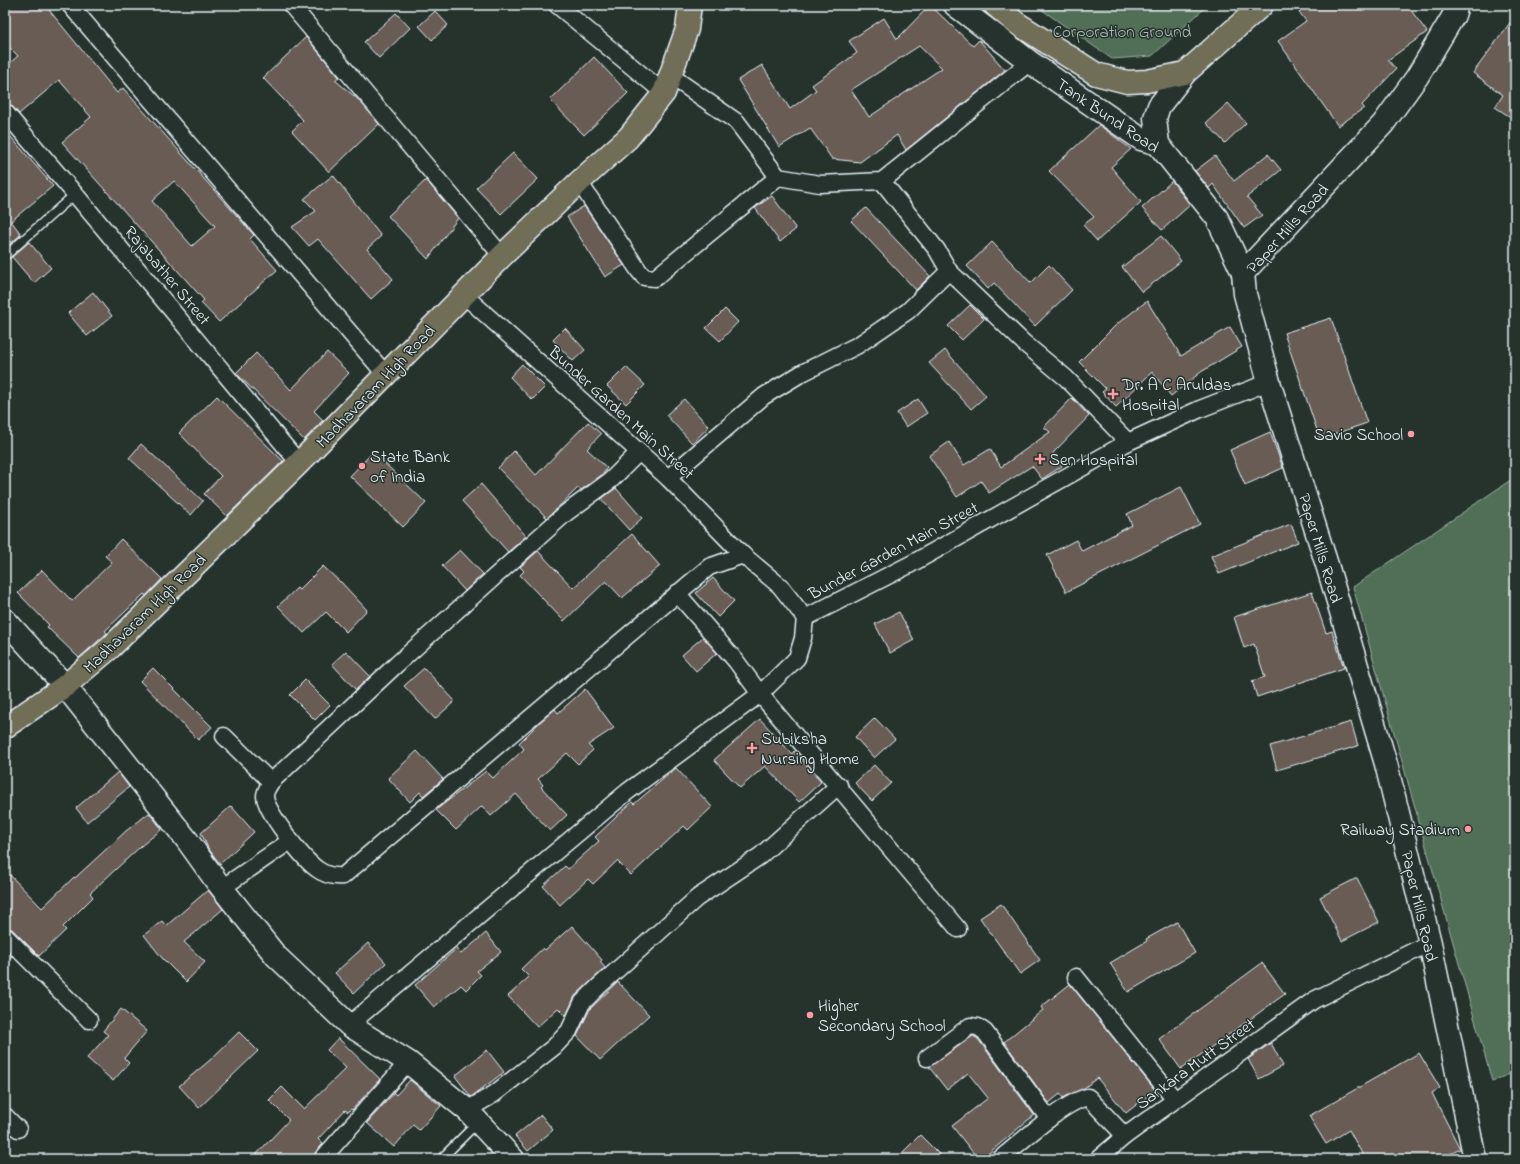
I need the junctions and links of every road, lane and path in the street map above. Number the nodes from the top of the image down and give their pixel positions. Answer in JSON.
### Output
{"nodes":[{"id":1,"x":70,"y":5,"type":"edge"},
{"id":2,"x":291,"y":5,"type":"edge"},
{"id":3,"x":557,"y":5,"type":"edge"},
{"id":4,"x":690,"y":5,"type":"edge"},
{"id":5,"x":955,"y":5,"type":"edge"},
{"id":6,"x":995,"y":5,"type":"edge"},
{"id":7,"x":1262,"y":5,"type":"edge"},
{"id":8,"x":1457,"y":5,"type":"edge"},
{"id":9,"x":1030,"y":62,"type":"junction"},
{"id":10,"x":1185,"y":73,"type":"junction"},
{"id":11,"x":668,"y":85,"type":"junction"},
{"id":12,"x":5,"y":112,"type":"edge"},
{"id":13,"x":1158,"y":144,"type":"junction"},
{"id":14,"x":778,"y":177,"type":"junction"},
{"id":15,"x":882,"y":181,"type":"junction"},
{"id":16,"x":579,"y":182,"type":"junction"},
{"id":17,"x":75,"y":194,"type":"junction"},
{"id":18,"x":5,"y":256,"type":"edge"},
{"id":19,"x":502,"y":256,"type":"junction"},
{"id":20,"x":949,"y":271,"type":"junction"},
{"id":21,"x":1243,"y":272,"type":"junction"},
{"id":22,"x":464,"y":295,"type":"junction"},
{"id":23,"x":386,"y":375,"type":"junction"},
{"id":24,"x":1269,"y":382,"type":"junction"},
{"id":25,"x":1128,"y":442,"type":"junction"},
{"id":26,"x":639,"y":452,"type":"junction"},
{"id":27,"x":299,"y":463,"type":"junction"},
{"id":28,"x":668,"y":478,"type":"junction"},
{"id":29,"x":743,"y":555,"type":"junction"},
{"id":30,"x":677,"y":593,"type":"junction"},
{"id":31,"x":805,"y":618,"type":"junction"},
{"id":32,"x":5,"y":620,"type":"edge"},
{"id":33,"x":65,"y":686,"type":"junction"},
{"id":34,"x":760,"y":694,"type":"junction"},
{"id":35,"x":5,"y":727,"type":"edge"},
{"id":36,"x":224,"y":736,"type":"dead end"},
{"id":37,"x":271,"y":782,"type":"junction"},
{"id":38,"x":839,"y":785,"type":"junction"},
{"id":39,"x":290,"y":841,"type":"junction"},
{"id":40,"x":222,"y":888,"type":"junction"},
{"id":41,"x":958,"y":929,"type":"dead end"},
{"id":42,"x":5,"y":936,"type":"edge"},
{"id":43,"x":1430,"y":943,"type":"junction"},
{"id":44,"x":1076,"y":976,"type":"dead end"},
{"id":45,"x":89,"y":1020,"type":"dead end"},
{"id":46,"x":349,"y":1025,"type":"junction"},
{"id":47,"x":927,"y":1058,"type":"dead end"},
{"id":48,"x":408,"y":1062,"type":"junction"},
{"id":49,"x":1175,"y":1100,"type":"junction"},
{"id":50,"x":5,"y":1116,"type":"edge"},
{"id":51,"x":473,"y":1116,"type":"junction"},
{"id":52,"x":1049,"y":1119,"type":"junction"},
{"id":53,"x":18,"y":1129,"type":"dead end"},
{"id":54,"x":1125,"y":1136,"type":"junction"},
{"id":55,"x":322,"y":1159,"type":"edge"},
{"id":56,"x":441,"y":1159,"type":"edge"},
{"id":57,"x":513,"y":1159,"type":"edge"},
{"id":58,"x":1000,"y":1159,"type":"edge"},
{"id":59,"x":1098,"y":1159,"type":"edge"},
{"id":60,"x":1475,"y":1159,"type":"edge"}],
"edges":[{"from":1,"to":23,"type":"street"},
{"from":2,"to":19,"type":"street"},
{"from":3,"to":11,"type":"street"},
{"from":4,"to":11,"type":"main road","name":"Madhavaram High Road"},
{"from":5,"to":9,"type":"main road","name":"Tank Bund Road"},
{"from":6,"to":10,"type":"main road"},
{"from":7,"to":10,"type":"main road"},
{"from":8,"to":21,"type":"main road","name":"Paper Mills Road"},
{"from":9,"to":13,"type":"main road","name":"Tank Bund Road"},
{"from":9,"to":15,"type":"street"},
{"from":10,"to":13,"type":"main road"},
{"from":11,"to":14,"type":"street"},
{"from":11,"to":16,"type":"main road","name":"Madhavaram High Road"},
{"from":12,"to":17,"type":"street","name":"Rajabather Street"},
{"from":13,"to":21,"type":"main road","name":"Tank Bund Road"},
{"from":14,"to":15,"type":"street"},
{"from":14,"to":16,"type":"street"},
{"from":15,"to":20,"type":"street"},
{"from":16,"to":19,"type":"main road","name":"Madhavaram High Road"},
{"from":17,"to":18,"type":"lane"},
{"from":17,"to":27,"type":"street","name":"Rajabather Street"},
{"from":19,"to":22,"type":"main road","name":"Madhavaram High Road"},
{"from":20,"to":25,"type":"street"},
{"from":20,"to":28,"type":"street"},
{"from":21,"to":24,"type":"main road","name":"Paper Mills Road"},
{"from":22,"to":23,"type":"main road","name":"Madhavaram High Road"},
{"from":22,"to":26,"type":"street","name":"Bunder Garden Main Street"},
{"from":23,"to":27,"type":"main road","name":"Madhavaram High Road"},
{"from":24,"to":25,"type":"street","name":"Bunder Garden Main Street"},
{"from":24,"to":43,"type":"main road","name":"Paper Mills Road"},
{"from":25,"to":31,"type":"street","name":"Bunder Garden Main Street"},
{"from":26,"to":28,"type":"street","name":"Bunder Garden Main Street"},
{"from":26,"to":37,"type":"street"},
{"from":27,"to":33,"type":"main road","name":"Madhavaram High Road"},
{"from":28,"to":29,"type":"street","name":"Bunder Garden Main Street"},
{"from":29,"to":30,"type":"street"},
{"from":29,"to":31,"type":"street","name":"Bunder Garden Main Street"},
{"from":30,"to":34,"type":"street"},
{"from":30,"to":39,"type":"street"},
{"from":31,"to":34,"type":"street"},
{"from":32,"to":33,"type":"main road"},
{"from":33,"to":35,"type":"main road","name":"Madhavaram High Road"},
{"from":33,"to":40,"type":"main road"},
{"from":34,"to":38,"type":"street"},
{"from":34,"to":46,"type":"street"},
{"from":36,"to":37,"type":"street"},
{"from":37,"to":39,"type":"street"},
{"from":38,"to":41,"type":"street"},
{"from":38,"to":51,"type":"street"},
{"from":39,"to":40,"type":"street"},
{"from":40,"to":46,"type":"main road"},
{"from":42,"to":45,"type":"street"},
{"from":43,"to":49,"type":"street","name":"Sankara Mutt Street"},
{"from":43,"to":60,"type":"main road","name":"Paper Mills Road"},
{"from":44,"to":49,"type":"street"},
{"from":46,"to":48,"type":"main road"},
{"from":47,"to":52,"type":"street"},
{"from":48,"to":51,"type":"main road"},
{"from":48,"to":55,"type":"street"},
{"from":49,"to":54,"type":"street","name":"Sankara Mutt Street"},
{"from":50,"to":53,"type":"street"},
{"from":51,"to":56,"type":"lane"},
{"from":51,"to":57,"type":"main road"},
{"from":52,"to":54,"type":"street"},
{"from":52,"to":58,"type":"street"},
{"from":54,"to":59,"type":"street","name":"Sankara Mutt Street"}]}
